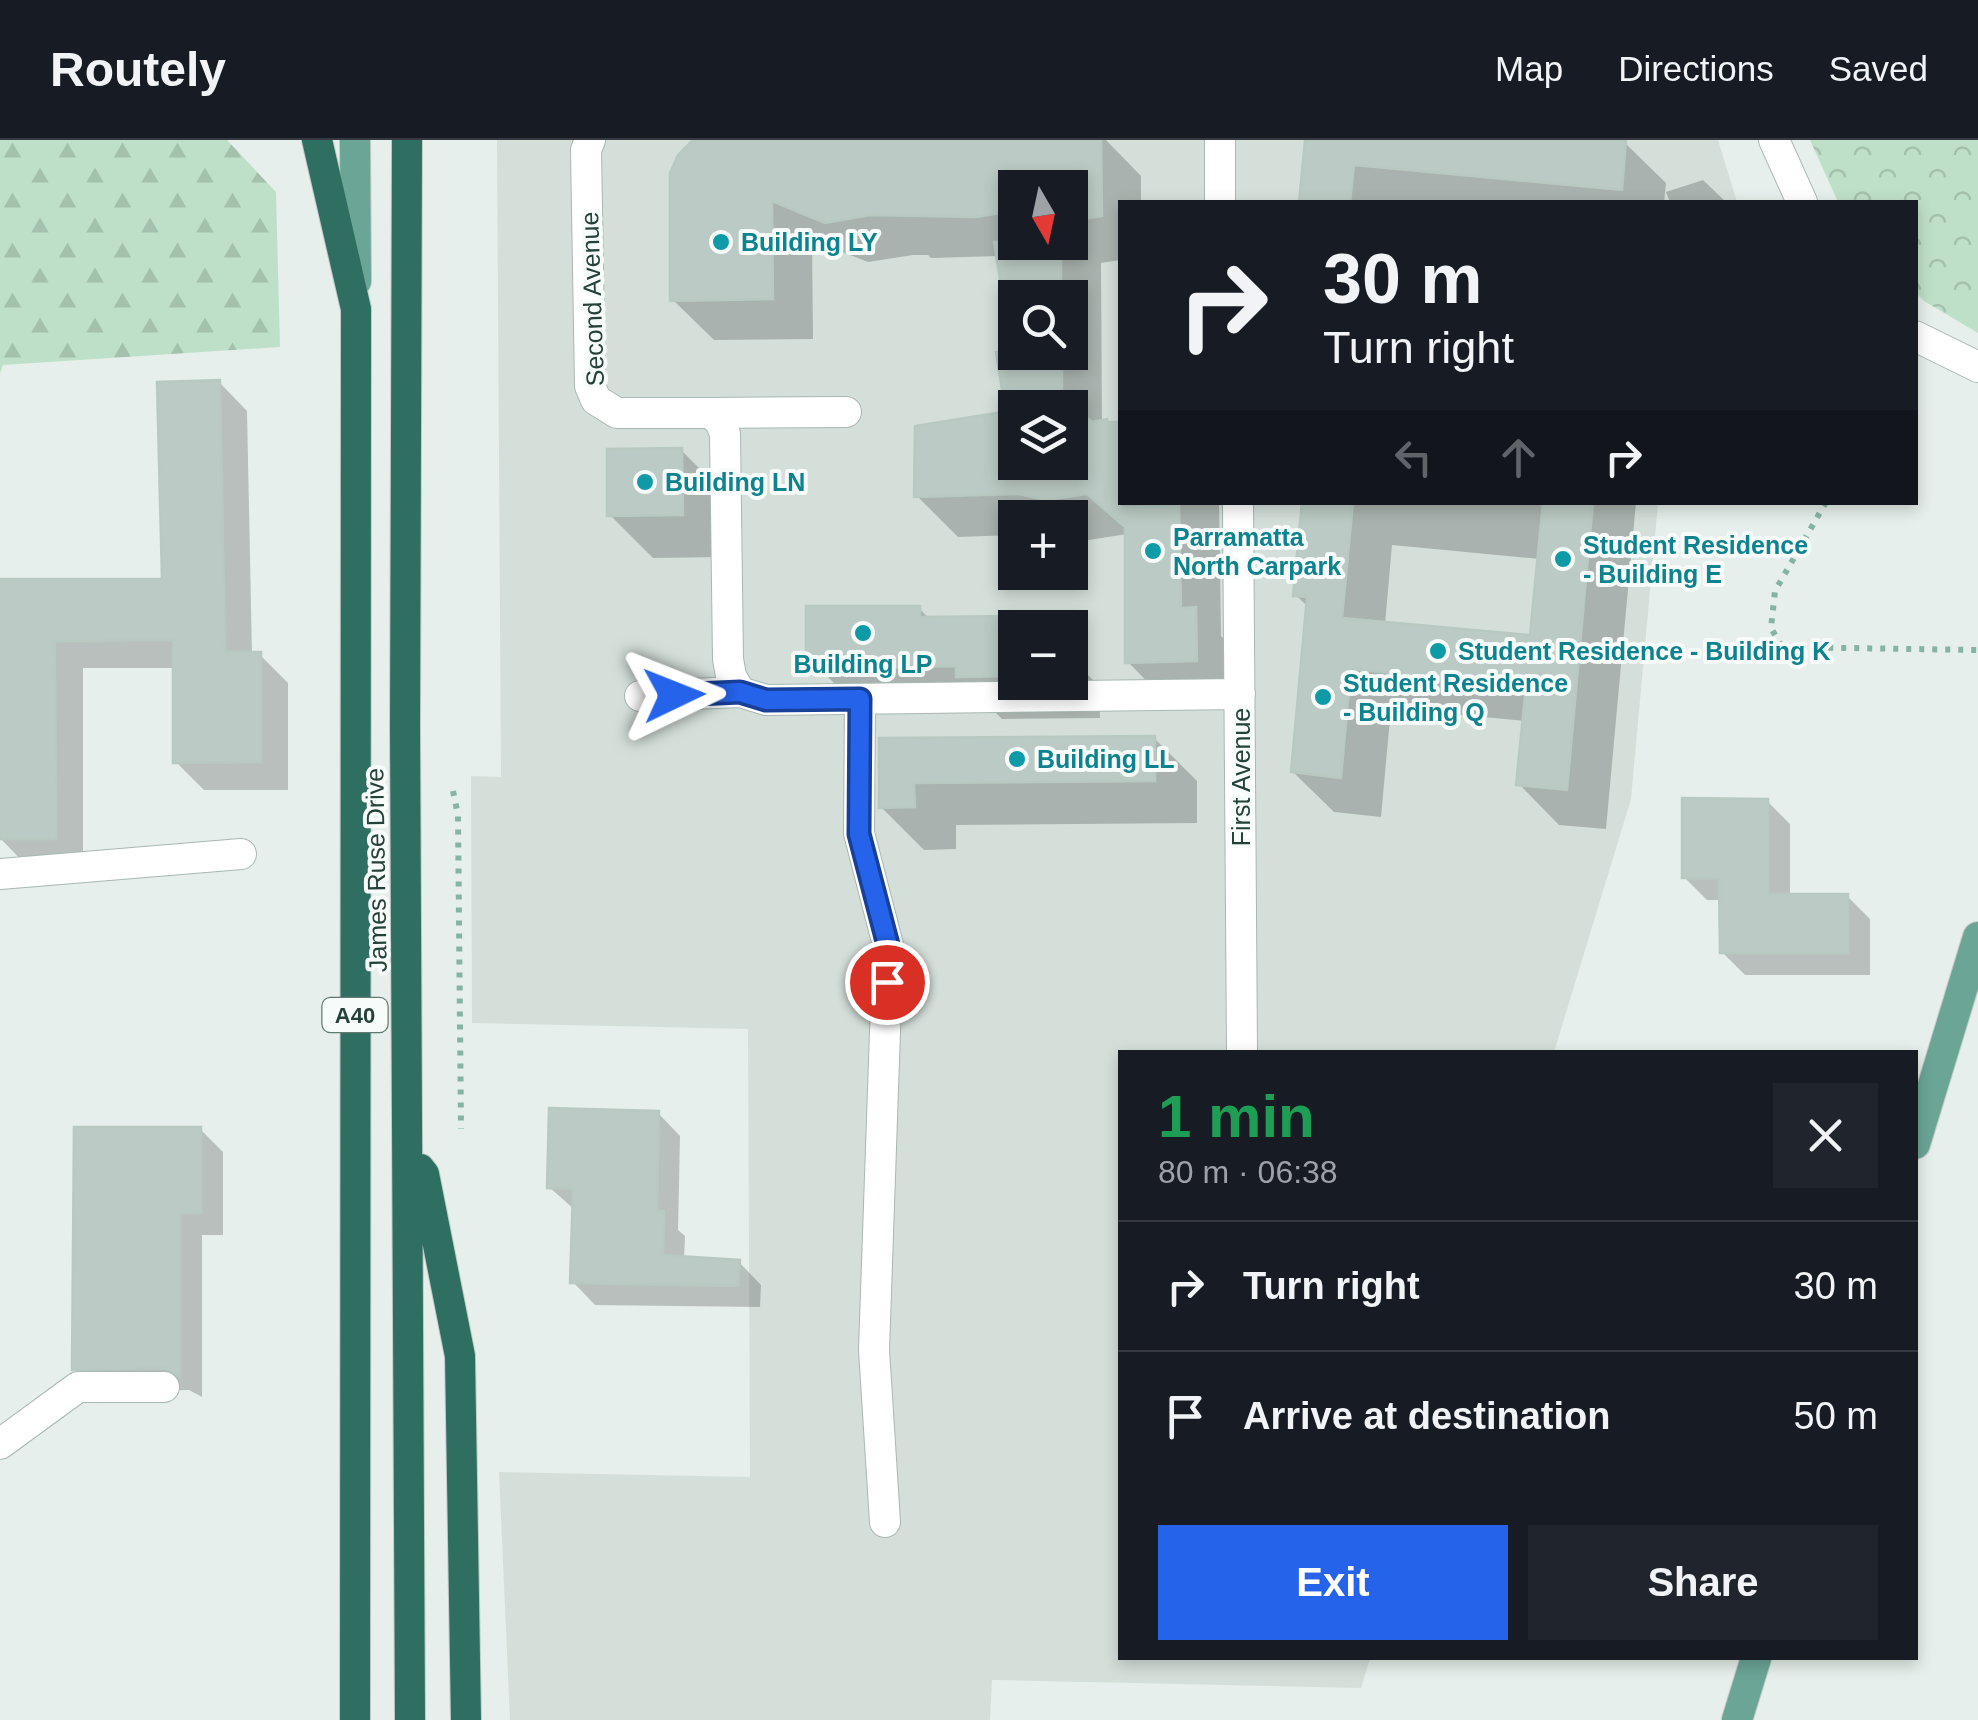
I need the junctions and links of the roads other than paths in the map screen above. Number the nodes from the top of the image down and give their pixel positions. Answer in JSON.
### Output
{"nodes":[{"id":1,"x":317,"y":140,"type":"edge"},
{"id":2,"x":355,"y":140,"type":"edge"},
{"id":3,"x":590,"y":140,"type":"edge"},
{"id":4,"x":1220,"y":140,"type":"edge"},
{"id":5,"x":1774,"y":140,"type":"edge"},
{"id":6,"x":410,"y":148,"type":"edge"},
{"id":7,"x":1220,"y":200,"type":"edge"},
{"id":8,"x":1801,"y":200,"type":"edge"},
{"id":9,"x":356,"y":309,"type":"junction"},
{"id":10,"x":1918,"y":337,"type":"edge"},
{"id":11,"x":1978,"y":367,"type":"edge"},
{"id":12,"x":846,"y":412,"type":"dead end"},
{"id":13,"x":711,"y":413,"type":"junction"},
{"id":14,"x":1238,"y":505,"type":"edge"},
{"id":15,"x":740,"y":692,"type":"junction"},
{"id":16,"x":1240,"y":694,"type":"junction"},
{"id":17,"x":640,"y":696,"type":"dead end"},
{"id":18,"x":860,"y":699,"type":"junction"},
{"id":19,"x":242,"y":854,"type":"dead end"},
{"id":20,"x":0,"y":874,"type":"edge"},
{"id":21,"x":1978,"y":938,"type":"edge"},
{"id":22,"x":1242,"y":1050,"type":"edge"},
{"id":23,"x":1918,"y":1134,"type":"edge"},
{"id":24,"x":409,"y":1155,"type":"junction"},
{"id":25,"x":164,"y":1387,"type":"dead end"},
{"id":26,"x":0,"y":1444,"type":"edge"},
{"id":27,"x":885,"y":1522,"type":"dead end"},
{"id":28,"x":1755,"y":1660,"type":"edge"},
{"id":29,"x":354,"y":1720,"type":"edge"},
{"id":30,"x":410,"y":1720,"type":"edge"},
{"id":31,"x":466,"y":1720,"type":"edge"},
{"id":32,"x":1737,"y":1720,"type":"edge"}],
"edges":[{"from":1,"to":9,"type":"highway","number":"A40"},
{"from":2,"to":9,"type":"main road","name":"James Ruse Drive"},
{"from":3,"to":13,"type":"street","name":"Second Avenue"},
{"from":4,"to":7,"type":"street"},
{"from":5,"to":8,"type":"street"},
{"from":6,"to":24,"type":"highway","name":"James Ruse Drive","number":"A40"},
{"from":9,"to":29,"type":"highway","name":"James Ruse Drive","number":"A40"},
{"from":10,"to":11,"type":"street"},
{"from":12,"to":13,"type":"street","name":"Second Avenue"},
{"from":13,"to":15,"type":"street"},
{"from":14,"to":16,"type":"street","name":"First Avenue"},
{"from":15,"to":17,"type":"street"},
{"from":15,"to":18,"type":"street"},
{"from":16,"to":18,"type":"street"},
{"from":16,"to":22,"type":"street","name":"First Avenue"},
{"from":18,"to":27,"type":"street"},
{"from":19,"to":20,"type":"street"},
{"from":21,"to":23,"type":"main road"},
{"from":24,"to":30,"type":"highway","name":"James Ruse Drive","number":"A40"},
{"from":24,"to":31,"type":"highway"},
{"from":25,"to":26,"type":"street"},
{"from":28,"to":32,"type":"main road"}]}
